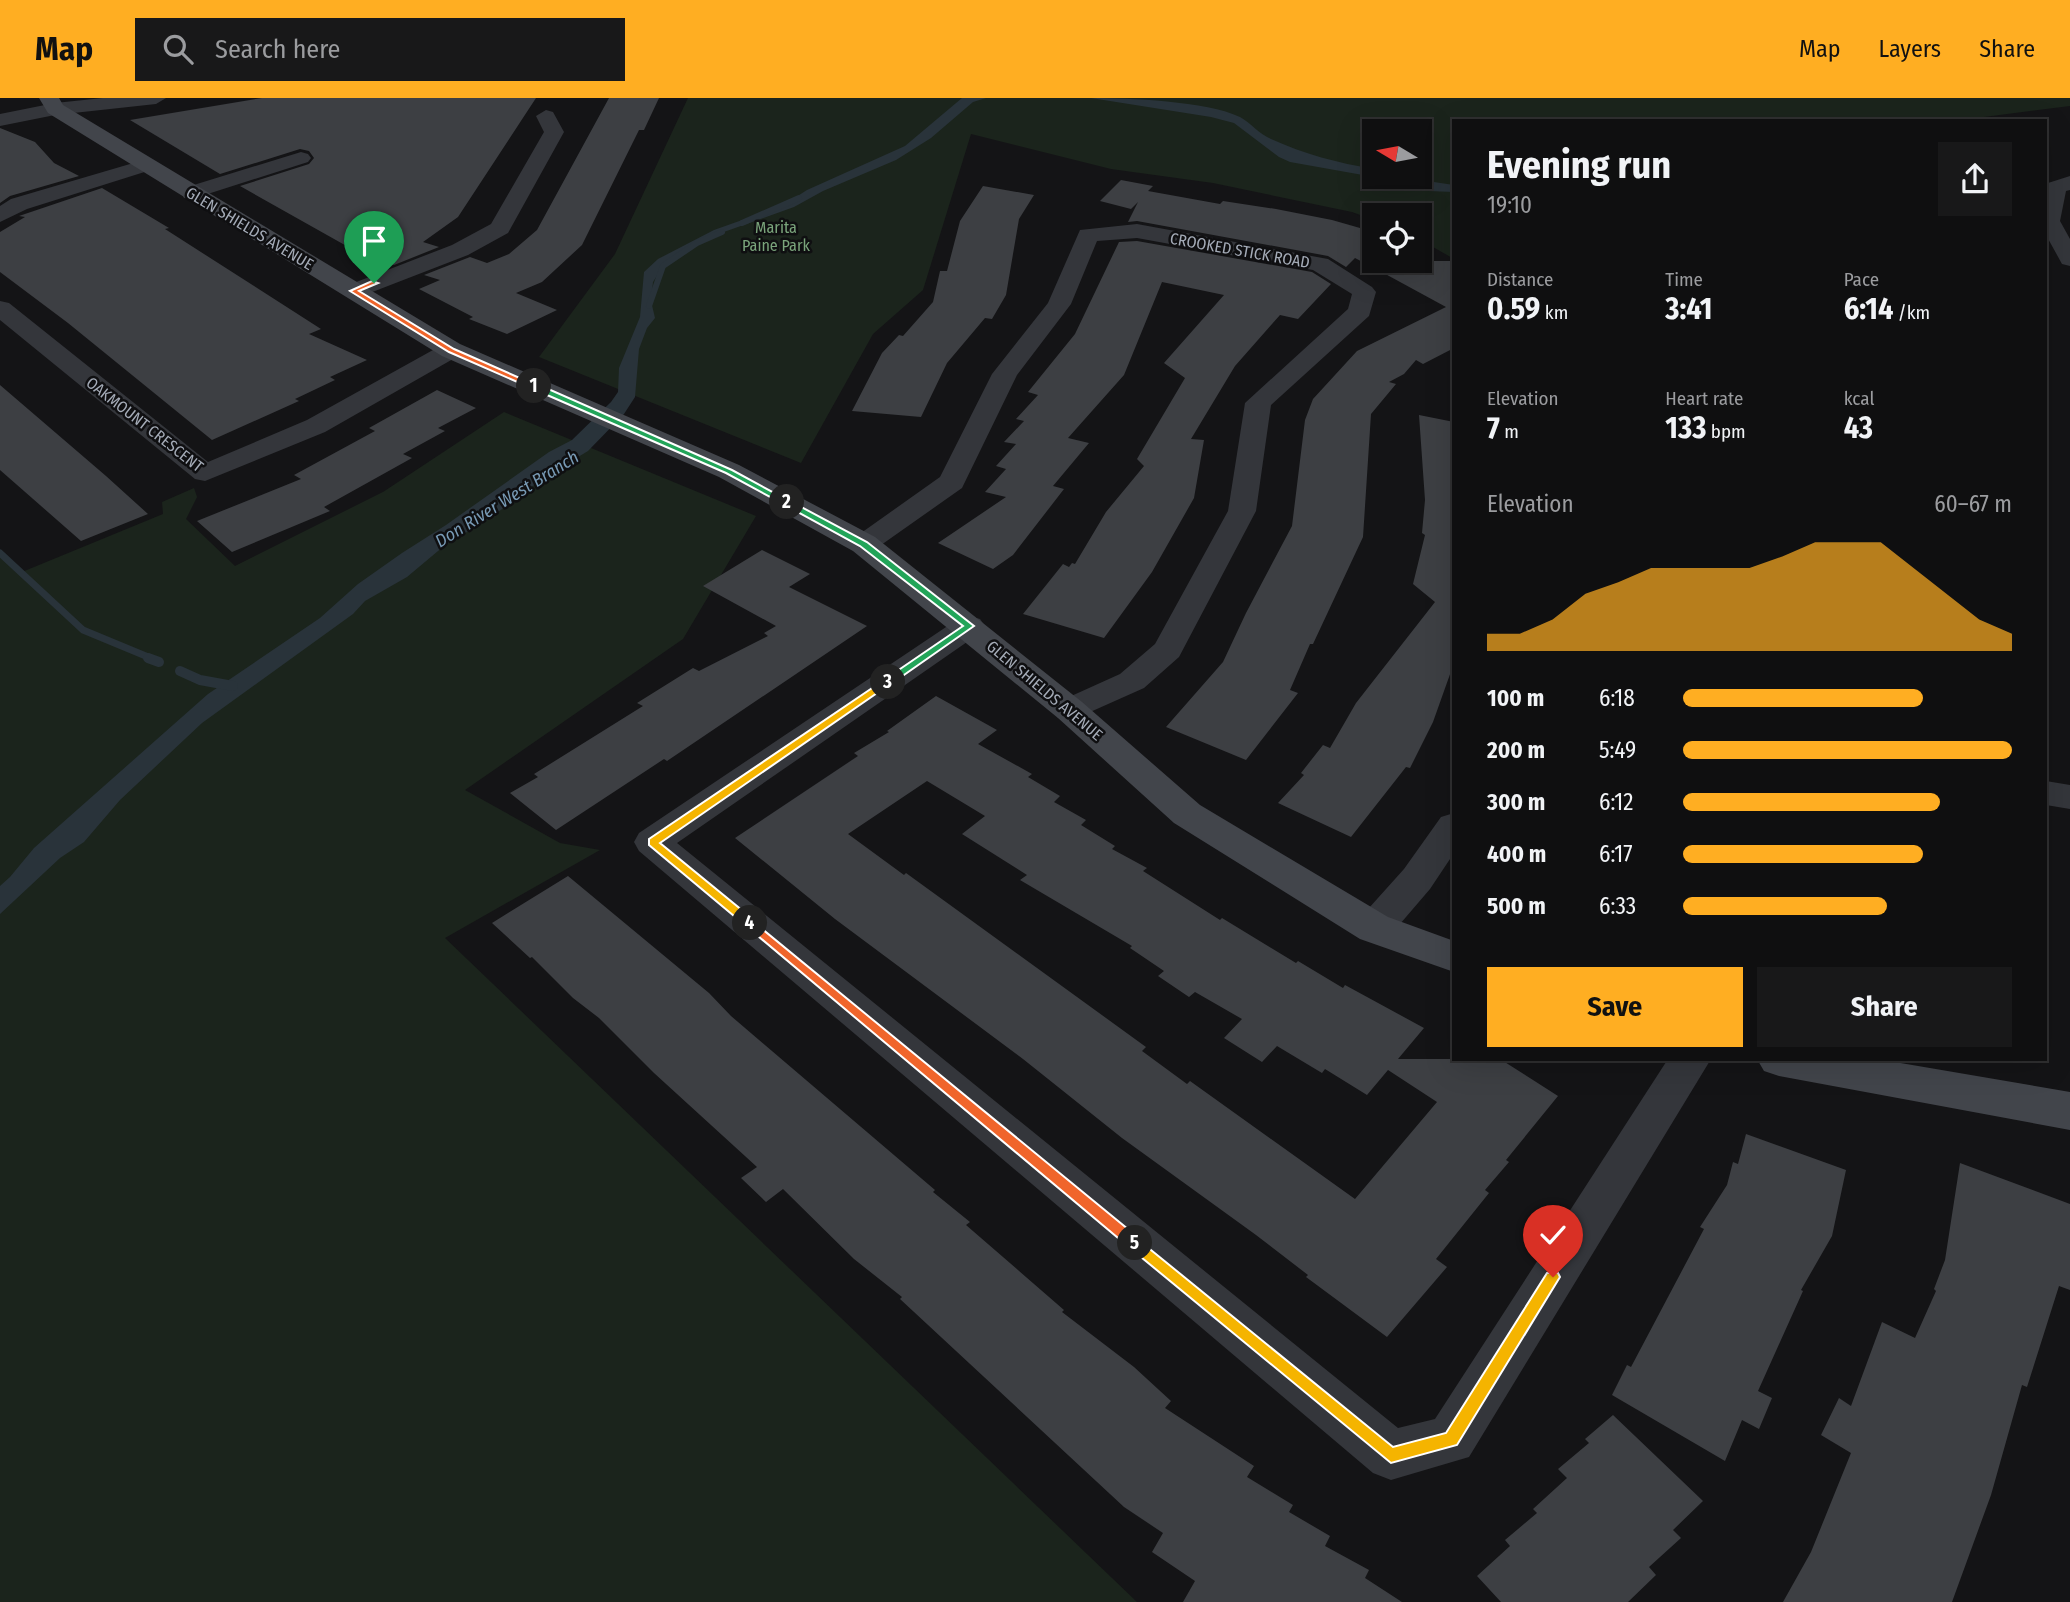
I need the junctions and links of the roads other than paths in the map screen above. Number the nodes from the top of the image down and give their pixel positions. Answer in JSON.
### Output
{"nodes":[{"id":1,"x":156,"y":98,"type":"edge"},
{"id":2,"x":52,"y":103,"type":"edge"},
{"id":3,"x":546,"y":116,"type":"dead end"},
{"id":4,"x":0,"y":120,"type":"edge"},
{"id":5,"x":302,"y":158,"type":"dead end"},
{"id":6,"x":147,"y":165,"type":"junction"},
{"id":7,"x":2070,"y":182,"type":"edge"},
{"id":8,"x":192,"y":192,"type":"junction"},
{"id":9,"x":0,"y":215,"type":"edge"},
{"id":10,"x":2070,"y":259,"type":"edge"},
{"id":11,"x":354,"y":291,"type":"junction"},
{"id":12,"x":0,"y":308,"type":"edge"},
{"id":13,"x":451,"y":350,"type":"junction"},
{"id":14,"x":864,"y":544,"type":"junction"},
{"id":15,"x":969,"y":626,"type":"junction"},
{"id":16,"x":1070,"y":710,"type":"junction"},
{"id":17,"x":2047,"y":793,"type":"edge"},
{"id":18,"x":2070,"y":797,"type":"edge"},
{"id":19,"x":1452,"y":829,"type":"edge"},
{"id":20,"x":1374,"y":928,"type":"junction"},
{"id":21,"x":1452,"y":956,"type":"edge"},
{"id":22,"x":1688,"y":1061,"type":"edge"},
{"id":23,"x":1790,"y":1061,"type":"edge"},
{"id":24,"x":2070,"y":1111,"type":"edge"}],
"edges":[{"from":1,"to":2,"type":"street"},
{"from":2,"to":4,"type":"street"},
{"from":2,"to":6,"type":"street","name":"GLEN SHIELDS AVENUE"},
{"from":3,"to":11,"type":"street"},
{"from":5,"to":8,"type":"street"},
{"from":6,"to":8,"type":"street","name":"GLEN SHIELDS AVENUE"},
{"from":6,"to":9,"type":"street"},
{"from":7,"to":10,"type":"street"},
{"from":8,"to":11,"type":"street","name":"GLEN SHIELDS AVENUE"},
{"from":11,"to":13,"type":"street","name":"GLEN SHIELDS AVENUE"},
{"from":12,"to":13,"type":"street","name":"OAKMOUNT CRESCENT"},
{"from":13,"to":14,"type":"street","name":"GLEN SHIELDS AVENUE"},
{"from":14,"to":15,"type":"street","name":"GLEN SHIELDS AVENUE"},
{"from":14,"to":16,"type":"street","name":"CROOKED STICK ROAD"},
{"from":15,"to":16,"type":"street","name":"GLEN SHIELDS AVENUE"},
{"from":15,"to":22,"type":"street"},
{"from":16,"to":20,"type":"street","name":"GLEN SHIELDS AVENUE"},
{"from":17,"to":18,"type":"street"},
{"from":19,"to":20,"type":"street"},
{"from":20,"to":21,"type":"street","name":"GLEN SHIELDS AVENUE"},
{"from":23,"to":24,"type":"street"}]}
